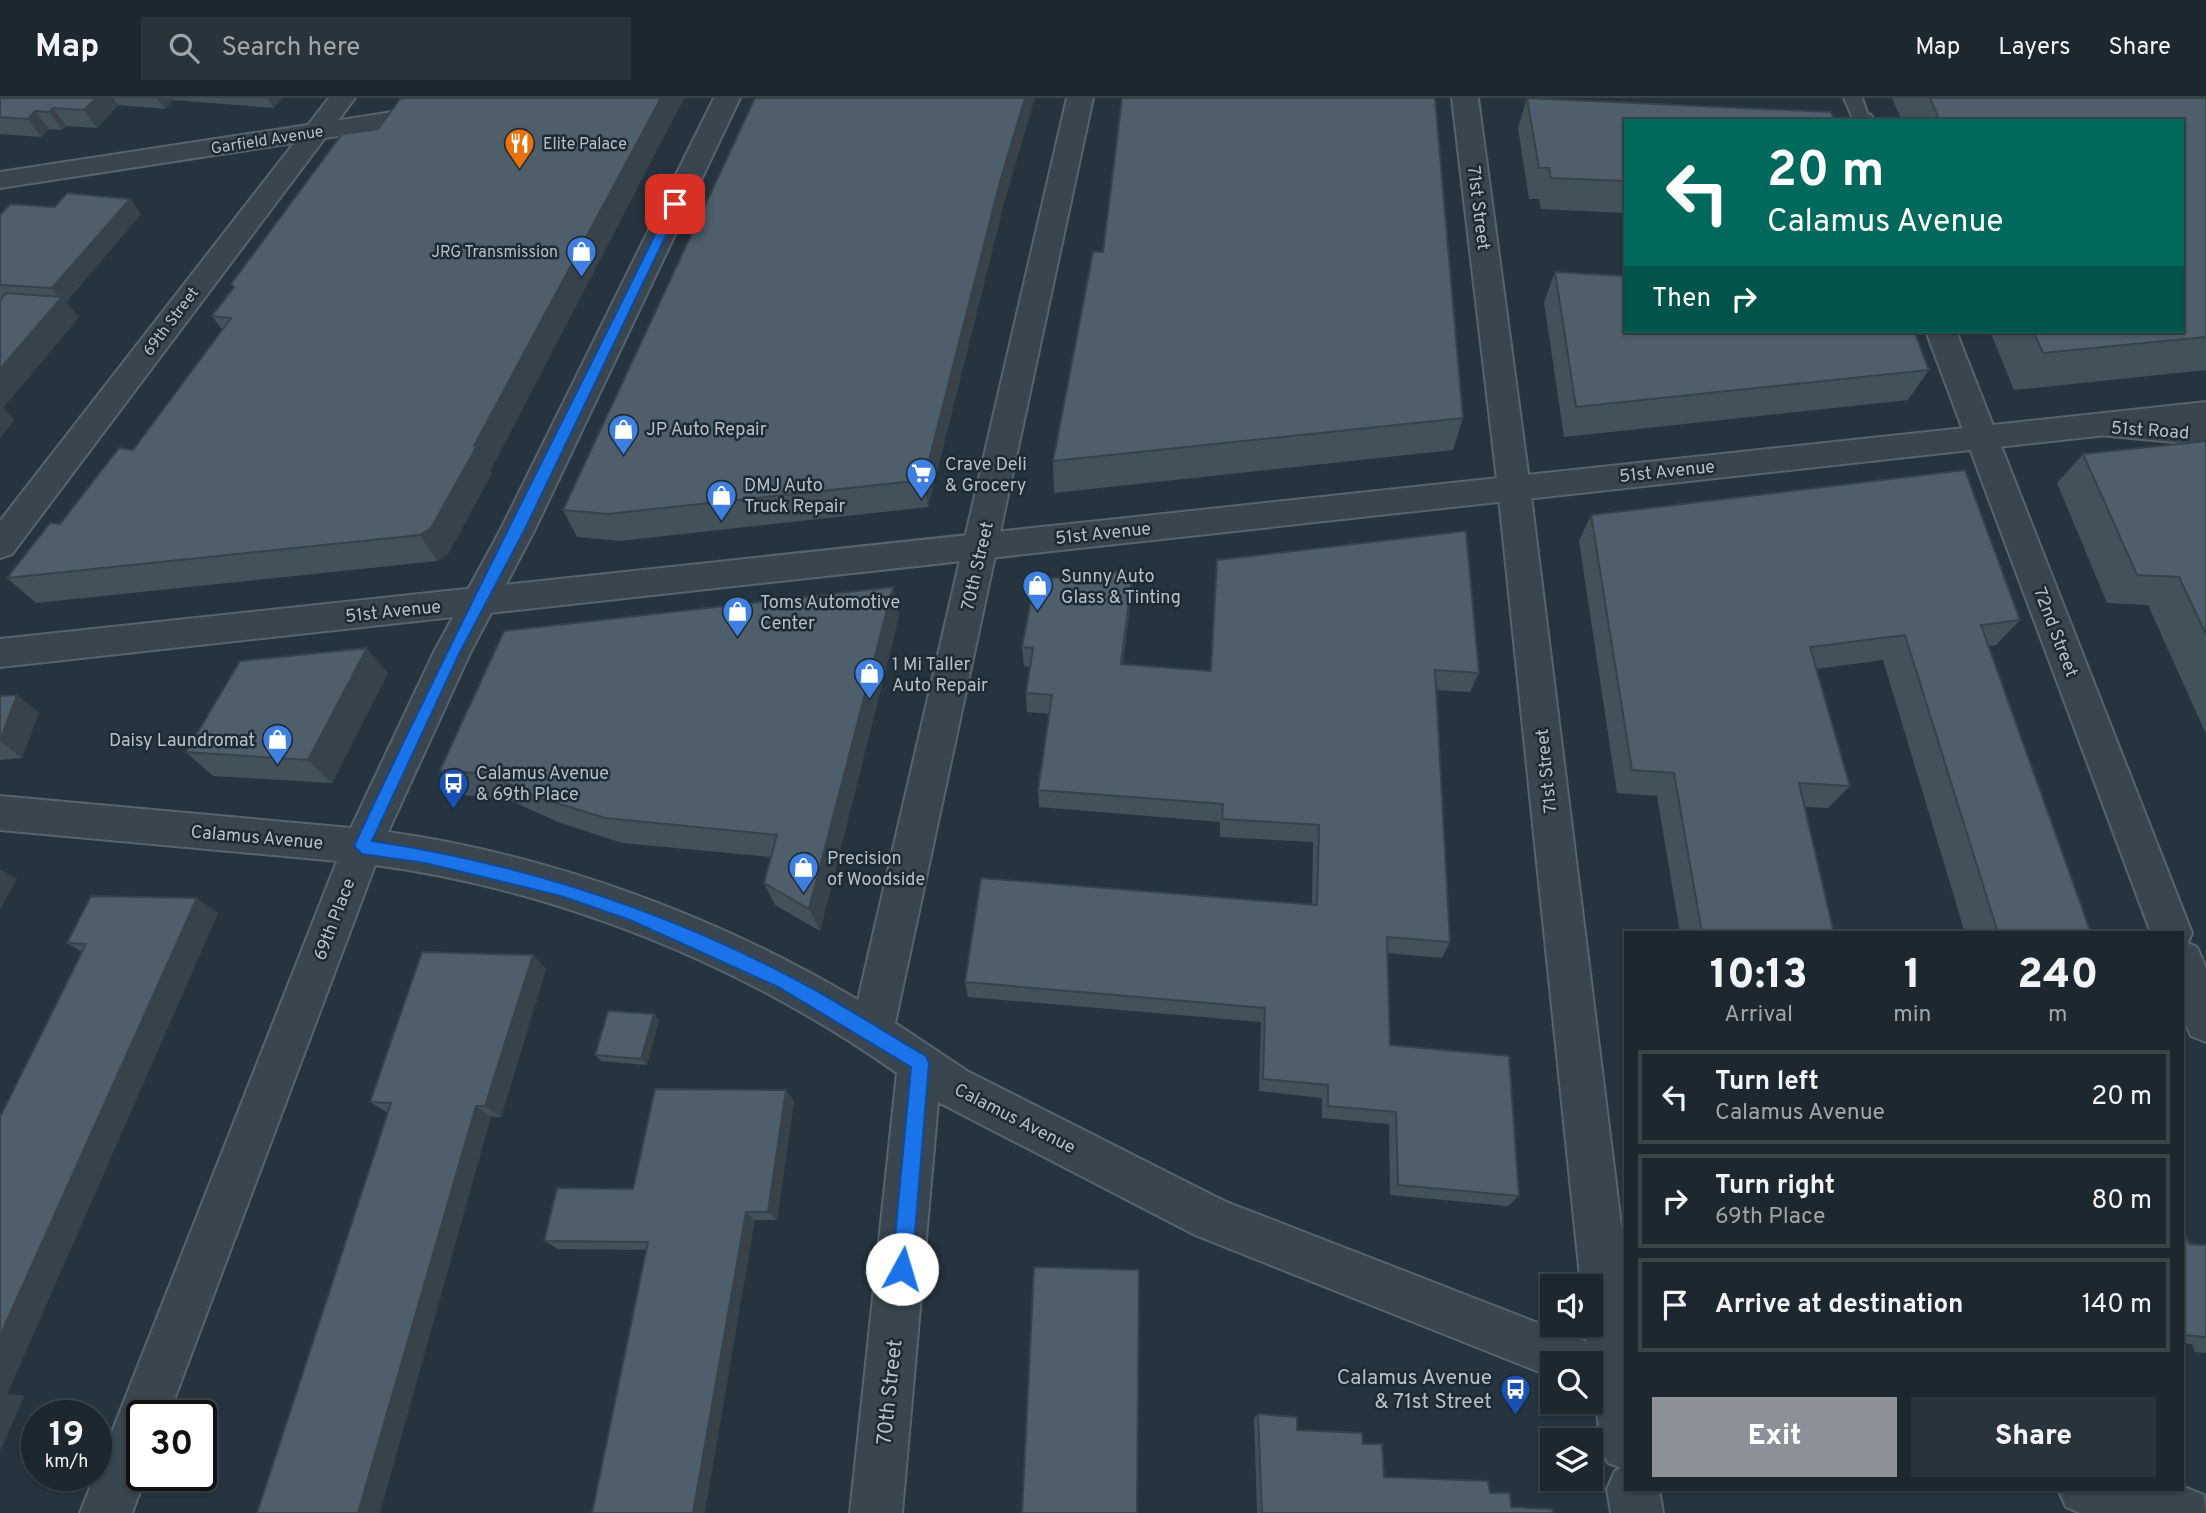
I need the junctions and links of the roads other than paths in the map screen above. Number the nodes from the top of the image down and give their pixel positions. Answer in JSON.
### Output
{"nodes":[{"id":1,"x":342,"y":98,"type":"edge"},
{"id":2,"x":533,"y":98,"type":"edge"},
{"id":3,"x":727,"y":98,"type":"edge"},
{"id":4,"x":1080,"y":98,"type":"edge"},
{"id":5,"x":1465,"y":98,"type":"edge"},
{"id":6,"x":316,"y":132,"type":"junction"},
{"id":7,"x":0,"y":180,"type":"edge"},
{"id":8,"x":1942,"y":333,"type":"edge"},
{"id":9,"x":2206,"y":413,"type":"edge"},
{"id":10,"x":2093,"y":426,"type":"junction"},
{"id":11,"x":2206,"y":434,"type":"edge"},
{"id":12,"x":1981,"y":437,"type":"junction"},
{"id":13,"x":1514,"y":488,"type":"junction"},
{"id":14,"x":0,"y":545,"type":"edge"},
{"id":15,"x":982,"y":546,"type":"junction"},
{"id":16,"x":478,"y":602,"type":"junction"},
{"id":17,"x":0,"y":653,"type":"edge"},
{"id":18,"x":0,"y":813,"type":"edge"},
{"id":19,"x":362,"y":846,"type":"junction"},
{"id":20,"x":2171,"y":931,"type":"edge"},
{"id":21,"x":2184,"y":965,"type":"edge"},
{"id":22,"x":2206,"y":1022,"type":"edge"},
{"id":23,"x":872,"y":1034,"type":"junction"},
{"id":24,"x":920,"y":1063,"type":"junction"},
{"id":25,"x":1546,"y":1351,"type":"edge"},
{"id":26,"x":1600,"y":1351,"type":"edge"},
{"id":27,"x":1603,"y":1376,"type":"edge"},
{"id":28,"x":149,"y":1400,"type":"edge"},
{"id":29,"x":1624,"y":1439,"type":"edge"},
{"id":30,"x":126,"y":1460,"type":"edge"},
{"id":31,"x":1633,"y":1491,"type":"edge"},
{"id":32,"x":2092,"y":1491,"type":"edge"},
{"id":33,"x":106,"y":1513,"type":"edge"},
{"id":34,"x":876,"y":1513,"type":"edge"},
{"id":35,"x":1637,"y":1513,"type":"edge"},
{"id":36,"x":2186,"y":1513,"type":"edge"}],
"edges":[{"from":1,"to":6,"type":"street","name":"69th Street"},
{"from":2,"to":6,"type":"street","name":"Garfield Avenue"},
{"from":3,"to":16,"type":"street","name":"69th Place"},
{"from":4,"to":15,"type":"street","name":"70th Street"},
{"from":5,"to":13,"type":"street","name":"71st Street"},
{"from":6,"to":7,"type":"street","name":"Garfield Avenue"},
{"from":6,"to":14,"type":"street","name":"69th Street"},
{"from":8,"to":12,"type":"street","name":"72nd Street"},
{"from":9,"to":10,"type":"street","name":"51st Avenue"},
{"from":10,"to":11,"type":"street","name":"51st Road"},
{"from":10,"to":12,"type":"street","name":"51st Avenue"},
{"from":12,"to":13,"type":"street","name":"51st Avenue"},
{"from":12,"to":20,"type":"street","name":"72nd Street"},
{"from":13,"to":15,"type":"street","name":"51st Avenue"},
{"from":13,"to":26,"type":"street","name":"71st Street"},
{"from":15,"to":16,"type":"street","name":"51st Avenue"},
{"from":15,"to":23,"type":"street","name":"70th Street"},
{"from":16,"to":17,"type":"street","name":"51st Avenue"},
{"from":16,"to":19,"type":"street","name":"69th Place"},
{"from":18,"to":19,"type":"street","name":"Calamus Avenue"},
{"from":19,"to":23,"type":"street","name":"Calamus Avenue"},
{"from":19,"to":28,"type":"street","name":"69th Place"},
{"from":21,"to":22,"type":"street"},
{"from":23,"to":24,"type":"street","name":"Calamus Avenue"},
{"from":24,"to":25,"type":"street","name":"Calamus Avenue"},
{"from":24,"to":34,"type":"street","name":"70th Street"},
{"from":27,"to":29,"type":"street","name":"71st Street"},
{"from":30,"to":33,"type":"street","name":"69th Place"},
{"from":31,"to":35,"type":"street"},
{"from":32,"to":36,"type":"street"}]}
